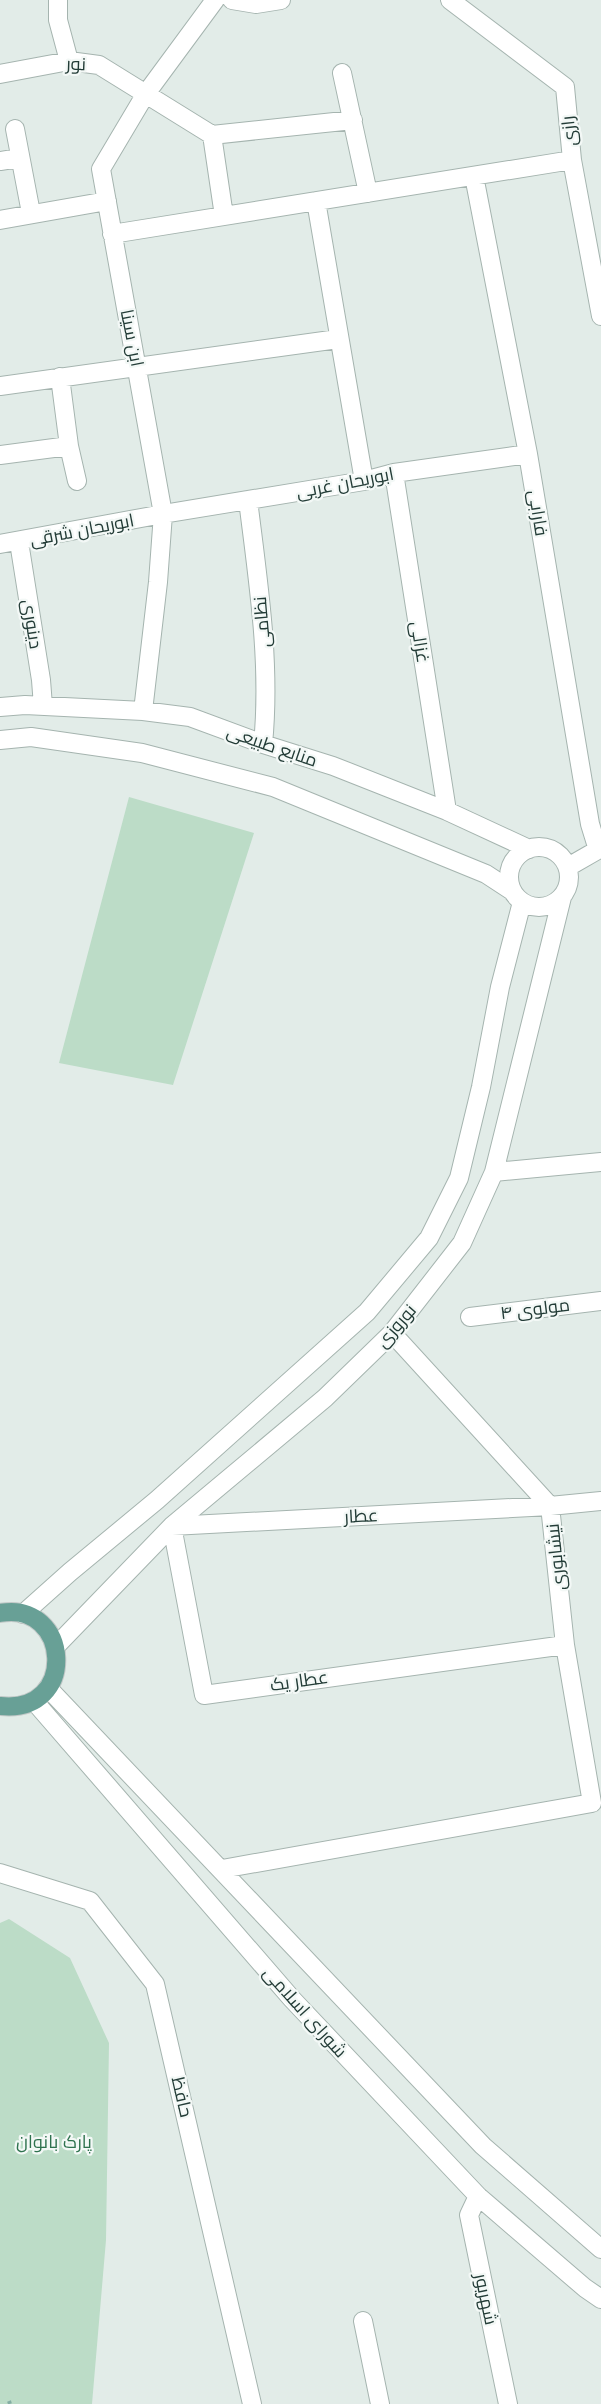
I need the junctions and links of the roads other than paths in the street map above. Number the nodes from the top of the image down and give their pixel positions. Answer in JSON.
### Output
{"nodes":[{"id":1,"x":58,"y":0,"type":"edge"},
{"id":2,"x":215,"y":0,"type":"edge"},
{"id":3,"x":232,"y":0,"type":"edge"},
{"id":4,"x":281,"y":0,"type":"edge"},
{"id":5,"x":450,"y":0,"type":"edge"},
{"id":6,"x":69,"y":62,"type":"junction"},
{"id":7,"x":342,"y":73,"type":"dead end"},
{"id":8,"x":0,"y":74,"type":"edge"},
{"id":9,"x":145,"y":95,"type":"junction"},
{"id":10,"x":353,"y":120,"type":"junction"},
{"id":11,"x":15,"y":129,"type":"dead end"},
{"id":12,"x":212,"y":135,"type":"junction"},
{"id":13,"x":19,"y":158,"type":"junction"},
{"id":14,"x":573,"y":160,"type":"junction"},
{"id":15,"x":0,"y":162,"type":"edge"},
{"id":16,"x":474,"y":176,"type":"junction"},
{"id":17,"x":368,"y":193,"type":"junction"},
{"id":18,"x":106,"y":201,"type":"junction"},
{"id":19,"x":316,"y":201,"type":"junction"},
{"id":20,"x":31,"y":213,"type":"junction"},
{"id":21,"x":224,"y":216,"type":"junction"},
{"id":22,"x":0,"y":220,"type":"edge"},
{"id":23,"x":112,"y":234,"type":"junction"},
{"id":24,"x":601,"y":316,"type":"edge"},
{"id":25,"x":339,"y":339,"type":"junction"},
{"id":26,"x":138,"y":366,"type":"junction"},
{"id":27,"x":60,"y":377,"type":"junction"},
{"id":28,"x":0,"y":386,"type":"edge"},
{"id":29,"x":69,"y":447,"type":"junction"},
{"id":30,"x":528,"y":454,"type":"junction"},
{"id":31,"x":0,"y":455,"type":"edge"},
{"id":32,"x":394,"y":473,"type":"junction"},
{"id":33,"x":77,"y":481,"type":"dead end"},
{"id":34,"x":364,"y":481,"type":"junction"},
{"id":35,"x":248,"y":500,"type":"junction"},
{"id":36,"x":164,"y":514,"type":"junction"},
{"id":37,"x":19,"y":542,"type":"junction"},
{"id":38,"x":0,"y":544,"type":"edge"},
{"id":39,"x":44,"y":706,"type":"junction"},
{"id":40,"x":0,"y":707,"type":"edge"},
{"id":41,"x":143,"y":711,"type":"junction"},
{"id":42,"x":0,"y":740,"type":"edge"},
{"id":43,"x":263,"y":744,"type":"junction"},
{"id":44,"x":447,"y":811,"type":"junction"},
{"id":45,"x":529,"y":849,"type":"junction"},
{"id":46,"x":599,"y":849,"type":"edge"},
{"id":47,"x":567,"y":867,"type":"junction"},
{"id":48,"x":517,"y":897,"type":"junction"},
{"id":49,"x":562,"y":897,"type":"junction"},
{"id":50,"x":601,"y":1162,"type":"edge"},
{"id":51,"x":494,"y":1172,"type":"junction"},
{"id":52,"x":601,"y":1300,"type":"edge"},
{"id":53,"x":470,"y":1317,"type":"dead end"},
{"id":54,"x":392,"y":1333,"type":"junction"},
{"id":55,"x":601,"y":1501,"type":"edge"},
{"id":56,"x":550,"y":1506,"type":"junction"},
{"id":57,"x":172,"y":1526,"type":"junction"},
{"id":58,"x":0,"y":1613,"type":"edge"},
{"id":59,"x":23,"y":1614,"type":"junction"},
{"id":60,"x":565,"y":1645,"type":"junction"},
{"id":61,"x":56,"y":1646,"type":"junction"},
{"id":62,"x":48,"y":1688,"type":"junction"},
{"id":63,"x":33,"y":1701,"type":"junction"},
{"id":64,"x":4,"y":1710,"type":"edge"},
{"id":65,"x":222,"y":1869,"type":"junction"},
{"id":66,"x":0,"y":1874,"type":"edge"},
{"id":67,"x":478,"y":2196,"type":"junction"},
{"id":68,"x":601,"y":2249,"type":"edge"},
{"id":69,"x":601,"y":2299,"type":"edge"},
{"id":70,"x":363,"y":2321,"type":"dead end"},
{"id":71,"x":252,"y":2404,"type":"edge"},
{"id":72,"x":380,"y":2404,"type":"edge"},
{"id":73,"x":507,"y":2404,"type":"edge"}],
"edges":[{"from":1,"to":6,"type":"street"},
{"from":2,"to":9,"type":"street","name":"ابن سینا"},
{"from":3,"to":4,"type":"street"},
{"from":5,"to":14,"type":"street","name":"رازی"},
{"from":6,"to":8,"type":"street","name":"نور"},
{"from":6,"to":9,"type":"street","name":"نور"},
{"from":7,"to":10,"type":"street"},
{"from":9,"to":12,"type":"street","name":"نور"},
{"from":9,"to":18,"type":"street","name":"ابن سینا"},
{"from":10,"to":12,"type":"street"},
{"from":10,"to":17,"type":"street"},
{"from":11,"to":13,"type":"street"},
{"from":12,"to":21,"type":"street"},
{"from":13,"to":15,"type":"street"},
{"from":13,"to":20,"type":"street"},
{"from":14,"to":16,"type":"street"},
{"from":14,"to":24,"type":"street","name":"رازی"},
{"from":16,"to":17,"type":"street"},
{"from":16,"to":30,"type":"street","name":"فارابی"},
{"from":17,"to":19,"type":"street"},
{"from":18,"to":20,"type":"street"},
{"from":18,"to":23,"type":"street","name":"ابن سینا"},
{"from":19,"to":21,"type":"street"},
{"from":19,"to":25,"type":"street"},
{"from":20,"to":22,"type":"street"},
{"from":21,"to":23,"type":"street"},
{"from":23,"to":26,"type":"street","name":"ابن سینا"},
{"from":25,"to":26,"type":"street"},
{"from":25,"to":34,"type":"street"},
{"from":26,"to":27,"type":"street"},
{"from":26,"to":36,"type":"street","name":"ابن سینا"},
{"from":27,"to":28,"type":"street"},
{"from":27,"to":29,"type":"street"},
{"from":29,"to":31,"type":"street"},
{"from":29,"to":33,"type":"street"},
{"from":30,"to":32,"type":"street","name":"ابوریحان غربی"},
{"from":30,"to":46,"type":"street","name":"فارابی"},
{"from":32,"to":34,"type":"street","name":"ابوریحان غربی"},
{"from":32,"to":44,"type":"street","name":"غزالی"},
{"from":34,"to":35,"type":"street","name":"ابوریحان غربی"},
{"from":35,"to":36,"type":"street","name":"ابوریحان غربی"},
{"from":35,"to":43,"type":"street","name":"نظامی"},
{"from":36,"to":37,"type":"street","name":"ابوریحان شرقی"},
{"from":36,"to":41,"type":"street","name":"ابن سینا"},
{"from":37,"to":38,"type":"street","name":"ابوریحان شرقی"},
{"from":37,"to":39,"type":"street","name":"دینوری"},
{"from":39,"to":40,"type":"street","name":"منابع طبیعی"},
{"from":39,"to":41,"type":"street","name":"منابع طبیعی"},
{"from":41,"to":43,"type":"street","name":"منابع طبیعی"},
{"from":42,"to":48,"type":"street"},
{"from":43,"to":44,"type":"street","name":"منابع طبیعی"},
{"from":44,"to":45,"type":"street","name":"منابع طبیعی"},
{"from":45,"to":47,"type":"street"},
{"from":45,"to":48,"type":"street"},
{"from":46,"to":47,"type":"street"},
{"from":47,"to":49,"type":"street"},
{"from":48,"to":49,"type":"street"},
{"from":48,"to":59,"type":"street","name":"نوروزی"},
{"from":49,"to":51,"type":"street","name":"نوروزی"},
{"from":50,"to":51,"type":"street"},
{"from":51,"to":54,"type":"street","name":"نوروزی"},
{"from":52,"to":53,"type":"street","name":"مولوی ۴"},
{"from":54,"to":56,"type":"street","name":"نیشابوری"},
{"from":54,"to":57,"type":"street","name":"نوروزی"},
{"from":55,"to":56,"type":"street","name":"عطار"},
{"from":56,"to":57,"type":"street","name":"عطار"},
{"from":56,"to":60,"type":"street","name":"نیشابوری"},
{"from":57,"to":60,"type":"street","name":"عطار یک"},
{"from":57,"to":61,"type":"street","name":"نوروزی"},
{"from":58,"to":59,"type":"main road"},
{"from":59,"to":61,"type":"main road"},
{"from":60,"to":65,"type":"street","name":"نیشابوری"},
{"from":61,"to":62,"type":"main road"},
{"from":62,"to":63,"type":"main road"},
{"from":62,"to":65,"type":"street","name":"شورای اسلامی"},
{"from":63,"to":64,"type":"main road"},
{"from":63,"to":67,"type":"street","name":"شورای اسلامی"},
{"from":65,"to":68,"type":"street","name":"شورای اسلامی"},
{"from":66,"to":71,"type":"street","name":"حافظ"},
{"from":67,"to":69,"type":"street","name":"شورای اسلامی"},
{"from":67,"to":73,"type":"street","name":"شهریور"},
{"from":70,"to":72,"type":"street"}]}
